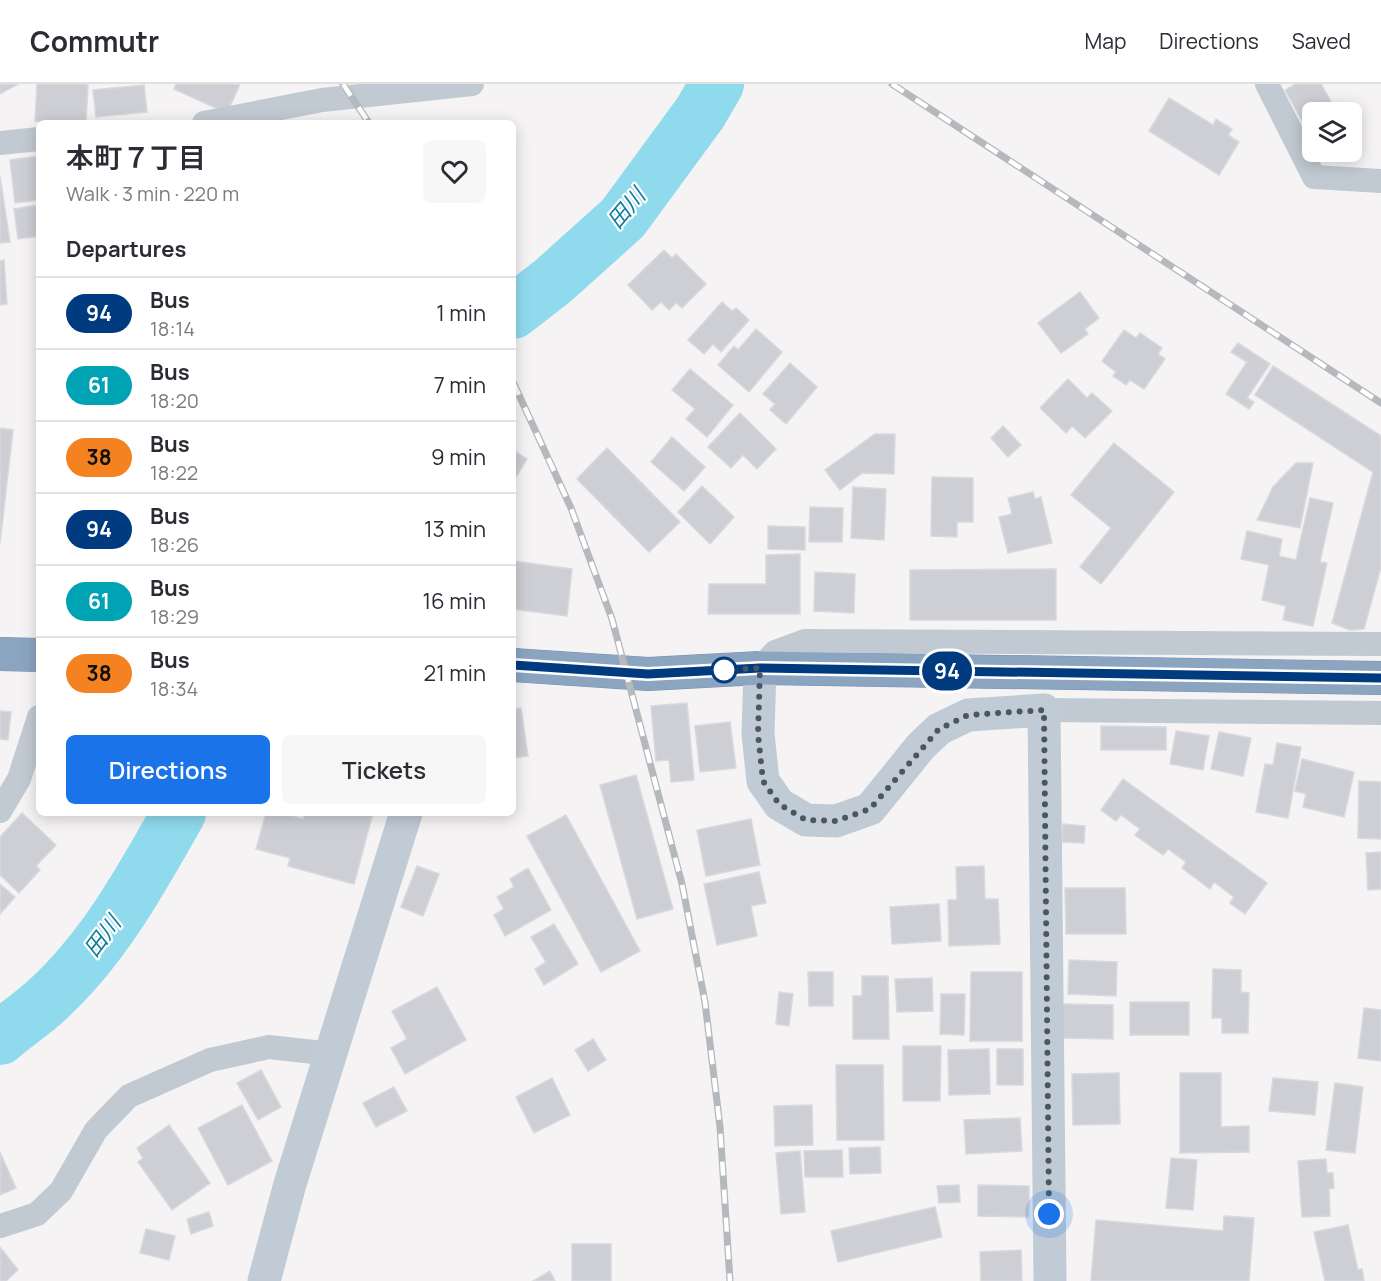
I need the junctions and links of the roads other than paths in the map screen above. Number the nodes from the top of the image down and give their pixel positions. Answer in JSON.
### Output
{"nodes":[{"id":1,"x":472,"y":84,"type":"edge"},
{"id":2,"x":1267,"y":84,"type":"edge"},
{"id":3,"x":219,"y":120,"type":"edge"},
{"id":4,"x":36,"y":140,"type":"edge"},
{"id":5,"x":0,"y":143,"type":"edge"},
{"id":6,"x":1381,"y":181,"type":"edge"},
{"id":7,"x":1381,"y":644,"type":"edge"},
{"id":8,"x":0,"y":654,"type":"edge"},
{"id":9,"x":36,"y":655,"type":"edge"},
{"id":10,"x":516,"y":665,"type":"edge"},
{"id":11,"x":760,"y":668,"type":"junction"},
{"id":12,"x":1381,"y":678,"type":"edge"},
{"id":13,"x":1044,"y":710,"type":"junction"},
{"id":14,"x":1381,"y":713,"type":"edge"},
{"id":15,"x":36,"y":726,"type":"edge"},
{"id":16,"x":0,"y":811,"type":"edge"},
{"id":17,"x":405,"y":816,"type":"edge"},
{"id":18,"x":332,"y":1054,"type":"junction"},
{"id":19,"x":0,"y":1226,"type":"edge"},
{"id":20,"x":264,"y":1281,"type":"edge"},
{"id":21,"x":1050,"y":1281,"type":"edge"}],
"edges":[{"from":1,"to":3,"type":"street"},
{"from":2,"to":6,"type":"street"},
{"from":4,"to":5,"type":"street"},
{"from":7,"to":11,"type":"street"},
{"from":8,"to":9,"type":"highway"},
{"from":10,"to":11,"type":"highway"},
{"from":11,"to":12,"type":"highway"},
{"from":11,"to":13,"type":"street"},
{"from":13,"to":14,"type":"street"},
{"from":13,"to":21,"type":"street"},
{"from":15,"to":16,"type":"street"},
{"from":17,"to":18,"type":"street"},
{"from":18,"to":19,"type":"street"},
{"from":18,"to":20,"type":"street"}]}
